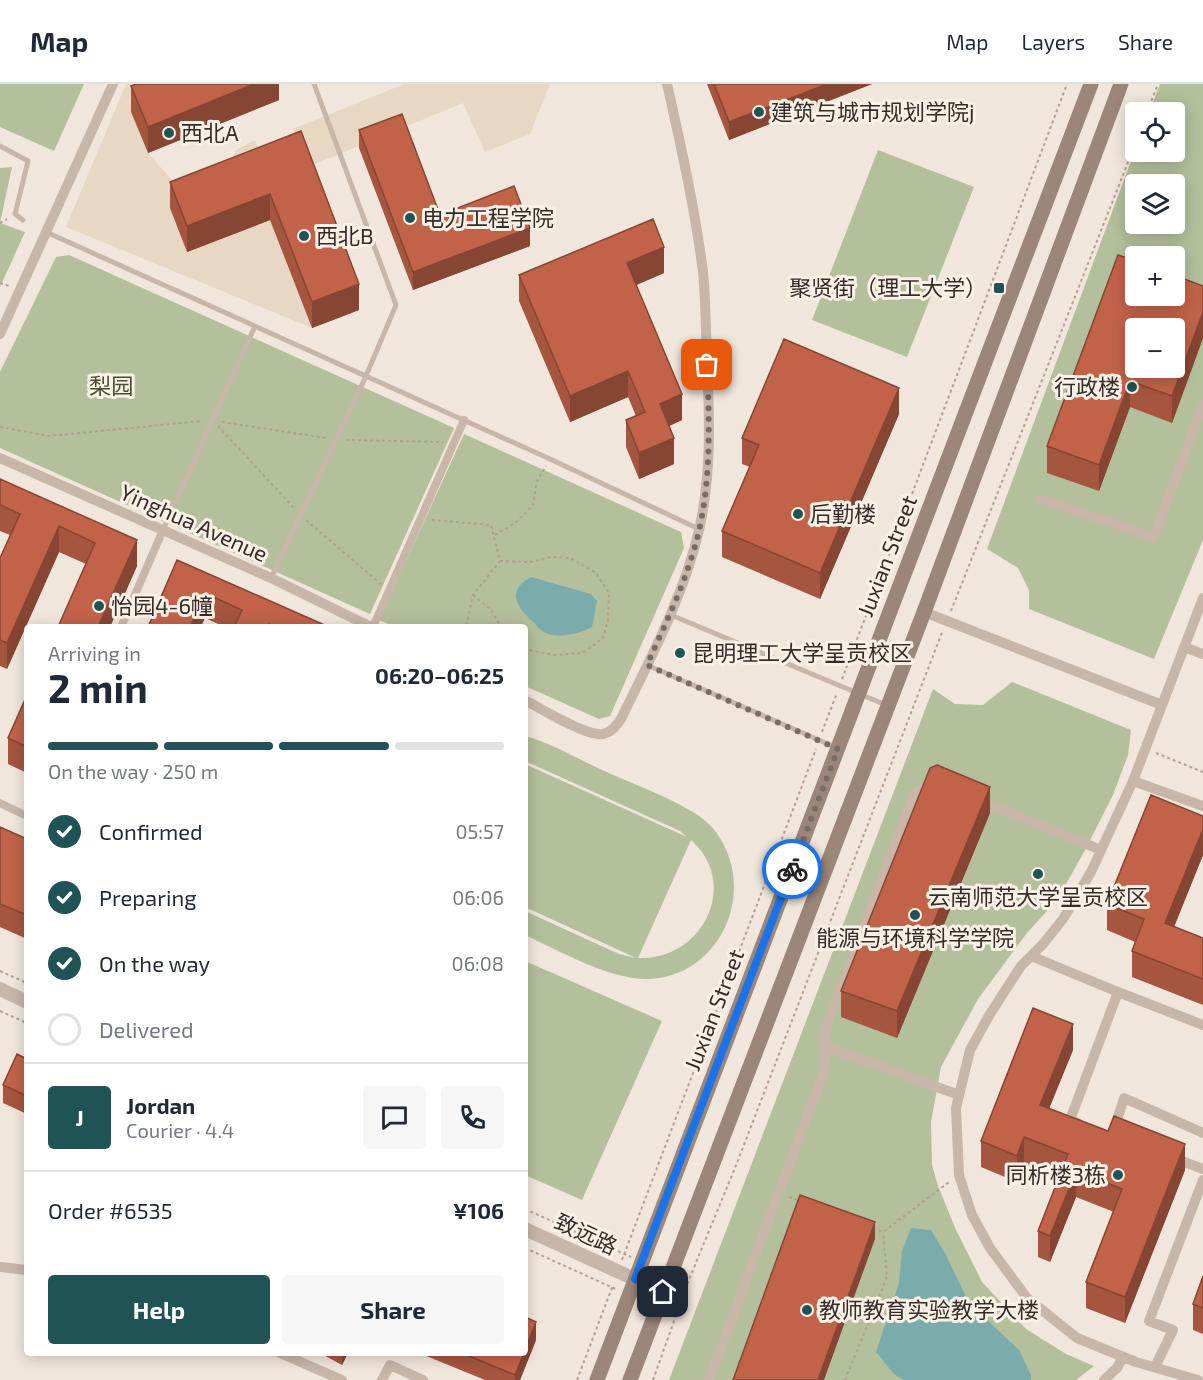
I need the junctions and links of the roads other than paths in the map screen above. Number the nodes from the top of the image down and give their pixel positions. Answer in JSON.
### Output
{"nodes":[{"id":1,"x":114,"y":84,"type":"edge"},
{"id":2,"x":314,"y":84,"type":"edge"},
{"id":3,"x":667,"y":84,"type":"edge"},
{"id":4,"x":1091,"y":84,"type":"edge"},
{"id":5,"x":1121,"y":84,"type":"edge"},
{"id":6,"x":0,"y":146,"type":"edge"},
{"id":7,"x":23,"y":220,"type":"dead end"},
{"id":8,"x":46,"y":232,"type":"junction"},
{"id":9,"x":255,"y":326,"type":"junction"},
{"id":10,"x":0,"y":334,"type":"edge"},
{"id":11,"x":366,"y":376,"type":"junction"},
{"id":12,"x":1202,"y":410,"type":"edge"},
{"id":13,"x":464,"y":420,"type":"junction"},
{"id":14,"x":0,"y":458,"type":"edge"},
{"id":15,"x":1041,"y":499,"type":"dead end"},
{"id":16,"x":163,"y":530,"type":"junction"},
{"id":17,"x":699,"y":530,"type":"junction"},
{"id":18,"x":271,"y":578,"type":"junction"},
{"id":19,"x":1203,"y":598,"type":"edge"},
{"id":20,"x":924,"y":612,"type":"junction"},
{"id":21,"x":670,"y":614,"type":"junction"},
{"id":22,"x":122,"y":624,"type":"edge"},
{"id":23,"x":366,"y":624,"type":"edge"},
{"id":24,"x":373,"y":624,"type":"edge"},
{"id":25,"x":1184,"y":647,"type":"junction"},
{"id":26,"x":1203,"y":654,"type":"edge"},
{"id":27,"x":647,"y":665,"type":"junction"},
{"id":28,"x":859,"y":693,"type":"junction"},
{"id":29,"x":528,"y":702,"type":"edge"},
{"id":30,"x":888,"y":705,"type":"junction"},
{"id":31,"x":1162,"y":705,"type":"junction"},
{"id":32,"x":838,"y":749,"type":"junction"},
{"id":33,"x":1133,"y":780,"type":"junction"},
{"id":34,"x":949,"y":787,"type":"edge"},
{"id":35,"x":970,"y":796,"type":"edge"},
{"id":36,"x":0,"y":803,"type":"edge"},
{"id":37,"x":1203,"y":806,"type":"edge"},
{"id":38,"x":24,"y":815,"type":"edge"},
{"id":39,"x":1101,"y":850,"type":"junction"},
{"id":40,"x":1031,"y":956,"type":"junction"},
{"id":41,"x":0,"y":989,"type":"edge"},
{"id":42,"x":1118,"y":992,"type":"junction"},
{"id":43,"x":24,"y":1001,"type":"edge"},
{"id":44,"x":1203,"y":1025,"type":"edge"},
{"id":45,"x":825,"y":1046,"type":"junction"},
{"id":46,"x":959,"y":1095,"type":"junction"},
{"id":47,"x":1203,"y":1133,"type":"edge"},
{"id":48,"x":1163,"y":1153,"type":"edge"},
{"id":49,"x":1203,"y":1169,"type":"edge"},
{"id":50,"x":1203,"y":1180,"type":"edge"},
{"id":51,"x":528,"y":1230,"type":"edge"},
{"id":52,"x":0,"y":1267,"type":"edge"},
{"id":53,"x":24,"y":1270,"type":"edge"},
{"id":54,"x":635,"y":1279,"type":"junction"},
{"id":55,"x":663,"y":1292,"type":"junction"},
{"id":56,"x":287,"y":1356,"type":"edge"},
{"id":57,"x":1123,"y":1357,"type":"junction"},
{"id":58,"x":1155,"y":1367,"type":"junction"},
{"id":59,"x":342,"y":1380,"type":"edge"},
{"id":60,"x":382,"y":1380,"type":"edge"},
{"id":61,"x":423,"y":1380,"type":"edge"},
{"id":62,"x":597,"y":1380,"type":"edge"},
{"id":63,"x":630,"y":1380,"type":"edge"},
{"id":64,"x":709,"y":1380,"type":"edge"},
{"id":65,"x":1104,"y":1380,"type":"edge"},
{"id":66,"x":1198,"y":1380,"type":"edge"}],
"edges":[{"from":1,"to":8,"type":"street"},
{"from":2,"to":11,"type":"lane"},
{"from":3,"to":17,"type":"street"},
{"from":4,"to":28,"type":"main road","name":"Juxian Street"},
{"from":5,"to":20,"type":"main road"},
{"from":6,"to":7,"type":"lane"},
{"from":8,"to":9,"type":"lane"},
{"from":8,"to":10,"type":"street"},
{"from":9,"to":11,"type":"lane"},
{"from":9,"to":16,"type":"lane"},
{"from":11,"to":13,"type":"lane"},
{"from":11,"to":18,"type":"lane"},
{"from":12,"to":15,"type":"street"},
{"from":13,"to":17,"type":"lane"},
{"from":13,"to":24,"type":"street"},
{"from":14,"to":16,"type":"street","name":"Yinghua Avenue"},
{"from":16,"to":18,"type":"street","name":"Yinghua Avenue"},
{"from":16,"to":22,"type":"street"},
{"from":17,"to":21,"type":"street"},
{"from":18,"to":23,"type":"street","name":"Yinghua Avenue"},
{"from":19,"to":25,"type":"street"},
{"from":20,"to":30,"type":"main road"},
{"from":20,"to":31,"type":"street"},
{"from":21,"to":27,"type":"street"},
{"from":21,"to":28,"type":"lane"},
{"from":25,"to":26,"type":"street"},
{"from":25,"to":31,"type":"street"},
{"from":27,"to":29,"type":"street"},
{"from":27,"to":32,"type":"lane"},
{"from":28,"to":30,"type":"lane"},
{"from":28,"to":32,"type":"main road","name":"Juxian Street"},
{"from":30,"to":55,"type":"main road"},
{"from":31,"to":33,"type":"street"},
{"from":32,"to":54,"type":"main road","name":"Juxian Street"},
{"from":33,"to":37,"type":"street"},
{"from":33,"to":39,"type":"street"},
{"from":34,"to":45,"type":"street"},
{"from":35,"to":39,"type":"street"},
{"from":36,"to":38,"type":"street"},
{"from":39,"to":40,"type":"street"},
{"from":40,"to":42,"type":"street"},
{"from":40,"to":46,"type":"street"},
{"from":41,"to":43,"type":"street"},
{"from":42,"to":44,"type":"street"},
{"from":42,"to":47,"type":"street"},
{"from":45,"to":46,"type":"street"},
{"from":45,"to":64,"type":"street"},
{"from":46,"to":57,"type":"street"},
{"from":48,"to":49,"type":"street"},
{"from":50,"to":58,"type":"street"},
{"from":51,"to":54,"type":"street","name":"致远路"},
{"from":52,"to":53,"type":"street"},
{"from":54,"to":55,"type":"street","name":"致远路"},
{"from":54,"to":62,"type":"main road","name":"Juxian Street"},
{"from":55,"to":63,"type":"main road"},
{"from":56,"to":59,"type":"street"},
{"from":57,"to":58,"type":"street"},
{"from":57,"to":65,"type":"street"},
{"from":58,"to":66,"type":"street"},
{"from":60,"to":61,"type":"street"}]}
